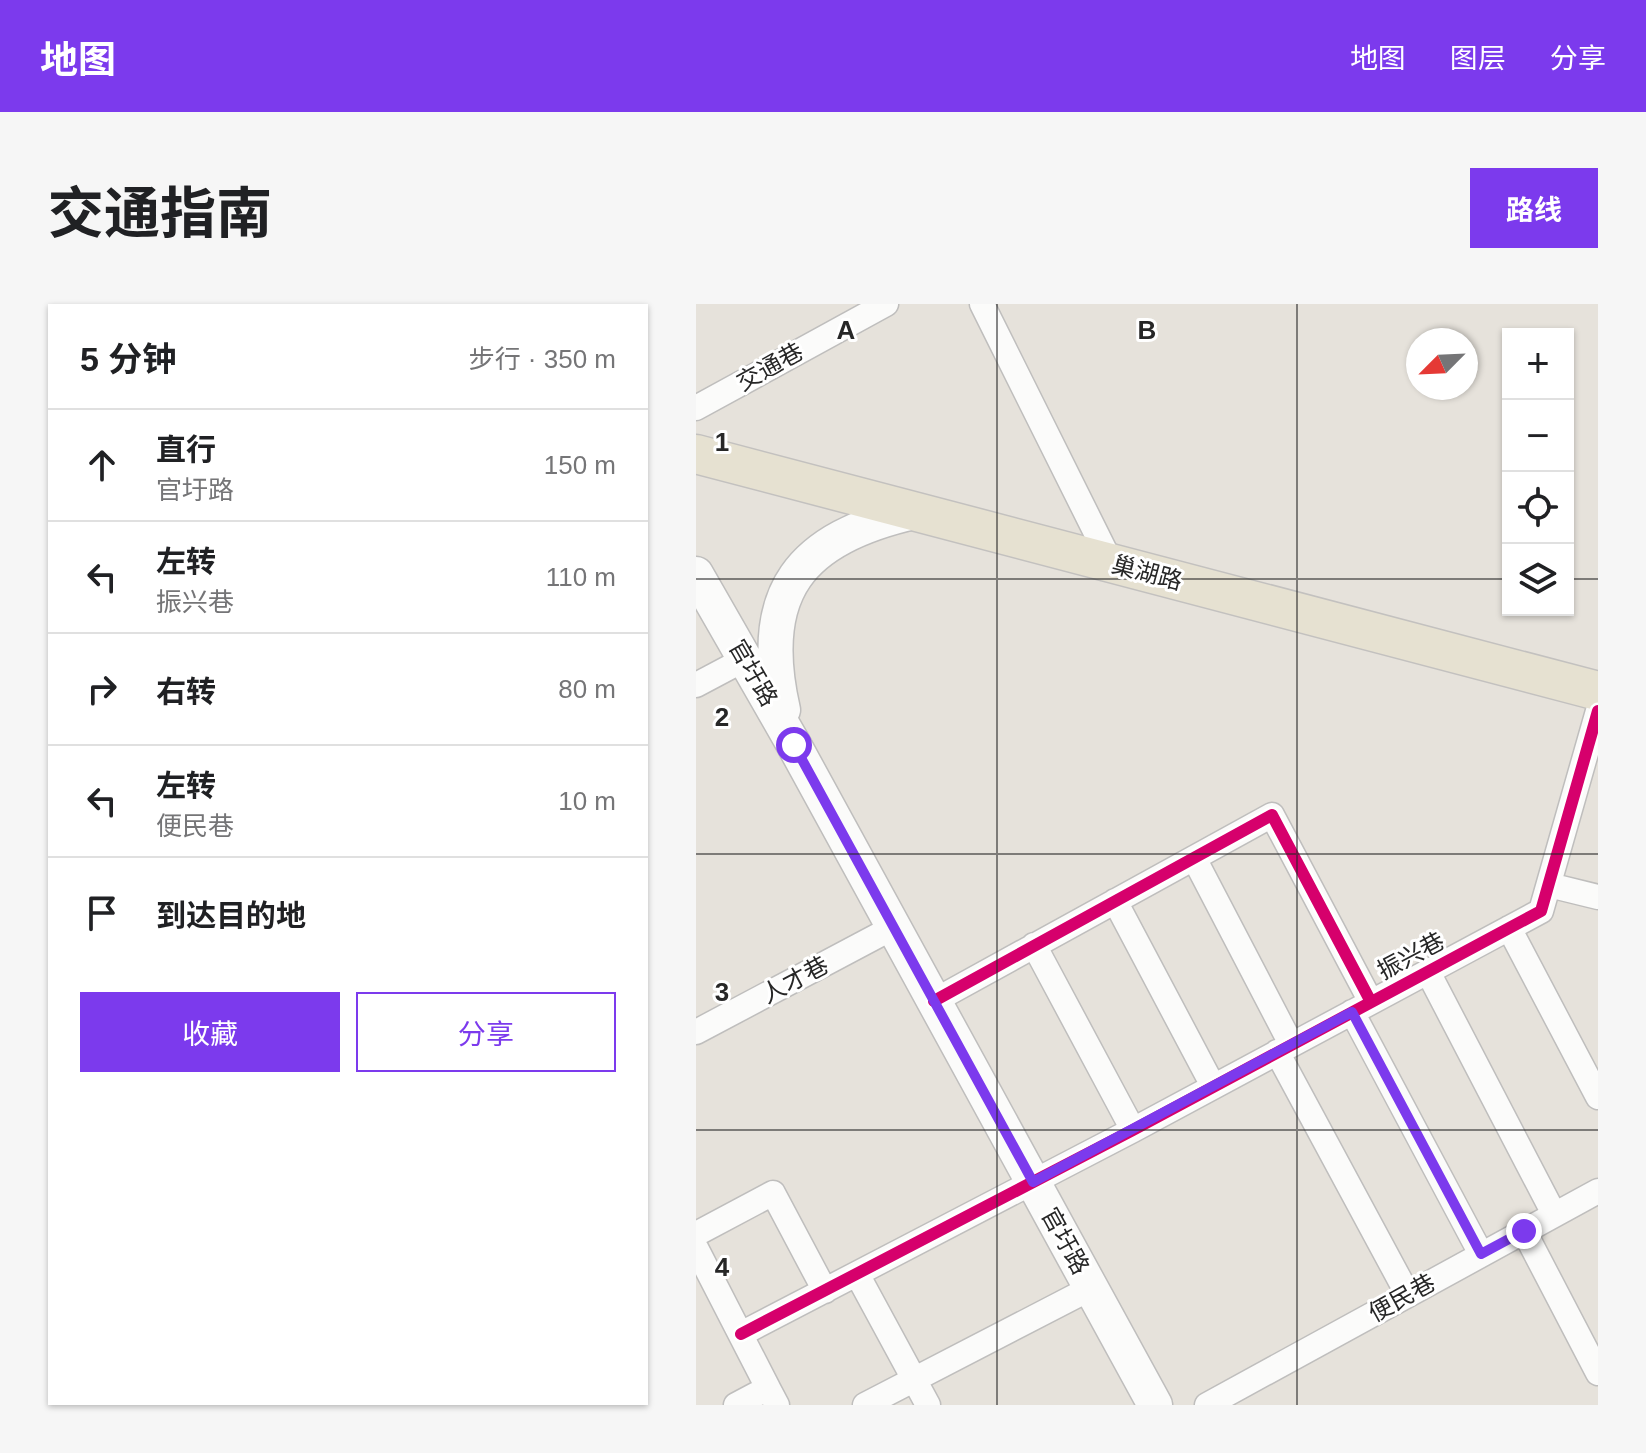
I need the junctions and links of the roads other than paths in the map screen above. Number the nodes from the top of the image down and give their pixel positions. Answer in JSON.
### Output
{"nodes":[{"id":1,"x":886,"y":304,"type":"edge"},
{"id":2,"x":982,"y":304,"type":"edge"},
{"id":3,"x":696,"y":408,"type":"edge"},
{"id":4,"x":696,"y":454,"type":"edge"},
{"id":5,"x":914,"y":512,"type":"junction"},
{"id":6,"x":1112,"y":565,"type":"junction"},
{"id":7,"x":696,"y":574,"type":"edge"},
{"id":8,"x":745,"y":659,"type":"junction"},
{"id":9,"x":696,"y":685,"type":"edge"},
{"id":10,"x":1598,"y":691,"type":"edge"},
{"id":11,"x":1598,"y":711,"type":"edge"},
{"id":12,"x":794,"y":745,"type":"junction"},
{"id":13,"x":1194,"y":858,"type":"junction"},
{"id":14,"x":1549,"y":885,"type":"junction"},
{"id":15,"x":1598,"y":897,"type":"edge"},
{"id":16,"x":1115,"y":901,"type":"junction"},
{"id":17,"x":894,"y":927,"type":"junction"},
{"id":18,"x":1509,"y":928,"type":"junction"},
{"id":19,"x":1034,"y":945,"type":"junction"},
{"id":20,"x":1428,"y":972,"type":"junction"},
{"id":21,"x":934,"y":1001,"type":"junction"},
{"id":22,"x":1361,"y":1007,"type":"junction"},
{"id":23,"x":696,"y":1032,"type":"edge"},
{"id":24,"x":1284,"y":1048,"type":"junction"},
{"id":25,"x":1213,"y":1086,"type":"junction"},
{"id":26,"x":1598,"y":1097,"type":"edge"},
{"id":27,"x":1133,"y":1130,"type":"junction"},
{"id":28,"x":1033,"y":1182,"type":"junction"},
{"id":29,"x":1598,"y":1191,"type":"edge"},
{"id":30,"x":1554,"y":1214,"type":"junction"},
{"id":31,"x":1524,"y":1231,"type":"junction"},
{"id":32,"x":696,"y":1234,"type":"edge"},
{"id":33,"x":696,"y":1248,"type":"edge"},
{"id":34,"x":1481,"y":1254,"type":"junction"},
{"id":35,"x":857,"y":1274,"type":"junction"},
{"id":36,"x":1091,"y":1288,"type":"junction"},
{"id":37,"x":825,"y":1291,"type":"junction"},
{"id":38,"x":1408,"y":1295,"type":"junction"},
{"id":39,"x":741,"y":1334,"type":"junction"},
{"id":40,"x":1598,"y":1373,"type":"edge"},
{"id":41,"x":914,"y":1379,"type":"junction"},
{"id":42,"x":772,"y":1396,"type":"edge"},
{"id":43,"x":736,"y":1405,"type":"edge"},
{"id":44,"x":865,"y":1405,"type":"edge"},
{"id":45,"x":928,"y":1405,"type":"edge"},
{"id":46,"x":1155,"y":1405,"type":"edge"},
{"id":47,"x":1207,"y":1405,"type":"edge"}],
"edges":[{"from":1,"to":3,"type":"street","name":"交通巷"},
{"from":2,"to":6,"type":"street"},
{"from":4,"to":5,"type":"main road","name":"巢湖路"},
{"from":5,"to":6,"type":"main road","name":"巢湖路"},
{"from":5,"to":12,"type":"main road"},
{"from":6,"to":10,"type":"main road","name":"巢湖路"},
{"from":7,"to":8,"type":"main road","name":"官圩路"},
{"from":8,"to":9,"type":"street"},
{"from":8,"to":12,"type":"main road","name":"官圩路"},
{"from":11,"to":14,"type":"street","name":"振兴巷"},
{"from":12,"to":17,"type":"main road","name":"官圩路"},
{"from":13,"to":16,"type":"street"},
{"from":13,"to":22,"type":"street"},
{"from":13,"to":24,"type":"street"},
{"from":14,"to":15,"type":"street"},
{"from":14,"to":18,"type":"street","name":"振兴巷"},
{"from":16,"to":19,"type":"street"},
{"from":16,"to":25,"type":"street"},
{"from":17,"to":21,"type":"main road","name":"官圩路"},
{"from":17,"to":23,"type":"street","name":"人才巷"},
{"from":18,"to":20,"type":"street","name":"振兴巷"},
{"from":18,"to":26,"type":"street"},
{"from":19,"to":21,"type":"street"},
{"from":19,"to":27,"type":"street"},
{"from":20,"to":22,"type":"street","name":"振兴巷"},
{"from":20,"to":30,"type":"street"},
{"from":21,"to":28,"type":"main road","name":"官圩路"},
{"from":22,"to":24,"type":"street","name":"振兴巷"},
{"from":22,"to":34,"type":"street"},
{"from":24,"to":25,"type":"street","name":"振兴巷"},
{"from":24,"to":38,"type":"street"},
{"from":25,"to":27,"type":"street","name":"振兴巷"},
{"from":27,"to":28,"type":"street","name":"振兴巷"},
{"from":28,"to":35,"type":"street","name":"振兴巷"},
{"from":28,"to":36,"type":"main road","name":"官圩路"},
{"from":29,"to":30,"type":"street","name":"便民巷"},
{"from":30,"to":31,"type":"street","name":"便民巷"},
{"from":31,"to":34,"type":"street","name":"便民巷"},
{"from":31,"to":40,"type":"street"},
{"from":32,"to":37,"type":"street"},
{"from":33,"to":39,"type":"street"},
{"from":34,"to":38,"type":"street","name":"便民巷"},
{"from":35,"to":37,"type":"street","name":"振兴巷"},
{"from":35,"to":41,"type":"street"},
{"from":36,"to":41,"type":"street"},
{"from":36,"to":46,"type":"main road","name":"官圩路"},
{"from":37,"to":39,"type":"street","name":"振兴巷"},
{"from":38,"to":47,"type":"street","name":"便民巷"},
{"from":39,"to":42,"type":"street"},
{"from":41,"to":44,"type":"street"},
{"from":41,"to":45,"type":"street"},
{"from":42,"to":43,"type":"street"}]}
